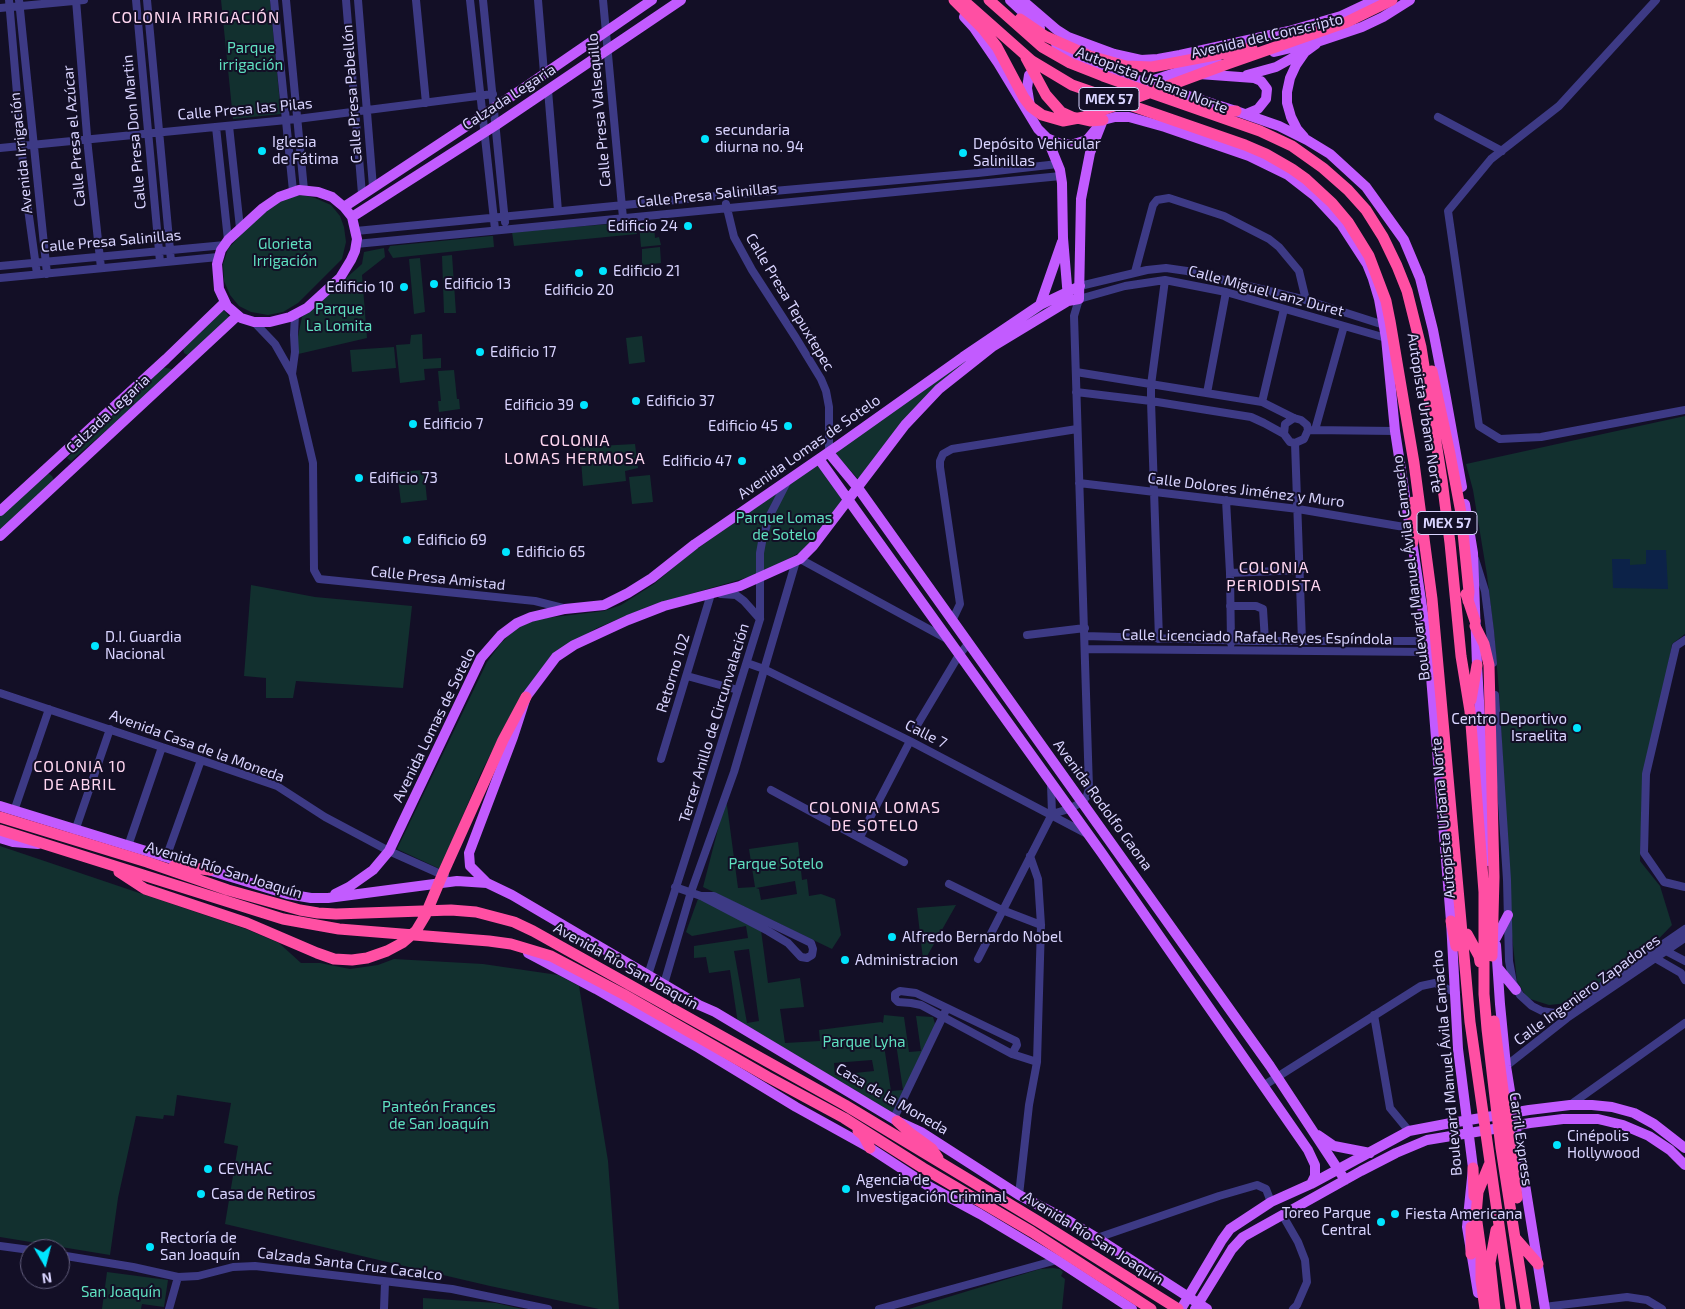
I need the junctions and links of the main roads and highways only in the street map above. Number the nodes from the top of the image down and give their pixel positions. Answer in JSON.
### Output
{"nodes":[{"id":1,"x":652,"y":0,"type":"edge"},
{"id":2,"x":681,"y":0,"type":"edge"},
{"id":3,"x":949,"y":0,"type":"edge"},
{"id":4,"x":954,"y":0,"type":"edge"},
{"id":5,"x":963,"y":0,"type":"edge"},
{"id":6,"x":971,"y":0,"type":"edge"},
{"id":7,"x":991,"y":0,"type":"edge"},
{"id":8,"x":1010,"y":0,"type":"edge"},
{"id":9,"x":1022,"y":0,"type":"edge"},
{"id":10,"x":1375,"y":0,"type":"edge"},
{"id":11,"x":1387,"y":0,"type":"edge"},
{"id":12,"x":1392,"y":0,"type":"edge"},
{"id":13,"x":1410,"y":0,"type":"edge"},
{"id":14,"x":1332,"y":18,"type":"junction"},
{"id":15,"x":1348,"y":20,"type":"junction"},
{"id":16,"x":1081,"y":42,"type":"junction"},
{"id":17,"x":1070,"y":43,"type":"dead end"},
{"id":18,"x":1315,"y":44,"type":"junction"},
{"id":19,"x":1024,"y":54,"type":"junction"},
{"id":20,"x":1178,"y":72,"type":"junction"},
{"id":21,"x":1030,"y":75,"type":"dead end"},
{"id":22,"x":1237,"y":77,"type":"junction"},
{"id":23,"x":1154,"y":80,"type":"dead end"},
{"id":24,"x":1241,"y":112,"type":"junction"},
{"id":25,"x":1210,"y":114,"type":"junction"},
{"id":26,"x":1106,"y":115,"type":"junction"},
{"id":27,"x":1031,"y":119,"type":"junction"},
{"id":28,"x":1047,"y":138,"type":"junction"},
{"id":29,"x":1307,"y":140,"type":"junction"},
{"id":30,"x":1279,"y":146,"type":"junction"},
{"id":31,"x":344,"y":207,"type":"junction"},
{"id":32,"x":352,"y":217,"type":"junction"},
{"id":33,"x":1063,"y":238,"type":"junction"},
{"id":34,"x":1080,"y":286,"type":"junction"},
{"id":35,"x":1068,"y":296,"type":"junction"},
{"id":36,"x":224,"y":303,"type":"junction"},
{"id":37,"x":1040,"y":305,"type":"junction"},
{"id":38,"x":237,"y":316,"type":"junction"},
{"id":39,"x":1395,"y":318,"type":"junction"},
{"id":40,"x":166,"y":359,"type":"junction"},
{"id":41,"x":179,"y":369,"type":"junction"},
{"id":42,"x":1444,"y":429,"type":"junction"},
{"id":43,"x":829,"y":453,"type":"junction"},
{"id":44,"x":819,"y":459,"type":"junction"},
{"id":45,"x":54,"y":461,"type":"junction"},
{"id":46,"x":1414,"y":463,"type":"junction"},
{"id":47,"x":65,"y":474,"type":"junction"},
{"id":48,"x":858,"y":488,"type":"junction"},
{"id":49,"x":848,"y":501,"type":"junction"},
{"id":50,"x":0,"y":511,"type":"edge"},
{"id":51,"x":1461,"y":514,"type":"junction"},
{"id":52,"x":1456,"y":525,"type":"junction"},
{"id":53,"x":0,"y":536,"type":"edge"},
{"id":54,"x":1413,"y":542,"type":"junction"},
{"id":55,"x":1468,"y":601,"type":"junction"},
{"id":56,"x":1475,"y":623,"type":"junction"},
{"id":57,"x":1430,"y":648,"type":"junction"},
{"id":58,"x":1476,"y":666,"type":"junction"},
{"id":59,"x":526,"y":696,"type":"junction"},
{"id":60,"x":1470,"y":711,"type":"junction"},
{"id":61,"x":1434,"y":714,"type":"joint"},
{"id":62,"x":0,"y":806,"type":"edge"},
{"id":63,"x":0,"y":817,"type":"edge"},
{"id":64,"x":0,"y":830,"type":"edge"},
{"id":65,"x":0,"y":838,"type":"edge"},
{"id":66,"x":41,"y":844,"type":"junction"},
{"id":67,"x":148,"y":862,"type":"junction"},
{"id":68,"x":109,"y":866,"type":"junction"},
{"id":69,"x":210,"y":870,"type":"junction"},
{"id":70,"x":487,"y":884,"type":"junction"},
{"id":71,"x":328,"y":898,"type":"junction"},
{"id":72,"x":1508,"y":915,"type":"road end"},
{"id":73,"x":1451,"y":920,"type":"junction"},
{"id":74,"x":1481,"y":930,"type":"junction"},
{"id":75,"x":1467,"y":934,"type":"junction"},
{"id":76,"x":1496,"y":938,"type":"junction"},
{"id":77,"x":512,"y":944,"type":"junction"},
{"id":78,"x":1185,"y":946,"type":"junction"},
{"id":79,"x":1172,"y":955,"type":"junction"},
{"id":80,"x":1498,"y":968,"type":"junction"},
{"id":81,"x":1482,"y":974,"type":"junction"},
{"id":82,"x":1516,"y":990,"type":"road end"},
{"id":83,"x":1491,"y":998,"type":"junction"},
{"id":84,"x":1469,"y":1004,"type":"junction"},
{"id":85,"x":1503,"y":1064,"type":"junction"},
{"id":86,"x":1592,"y":1105,"type":"junction"},
{"id":87,"x":844,"y":1118,"type":"junction"},
{"id":88,"x":1590,"y":1119,"type":"junction"},
{"id":89,"x":896,"y":1120,"type":"junction"},
{"id":90,"x":1314,"y":1132,"type":"junction"},
{"id":91,"x":870,"y":1148,"type":"junction"},
{"id":92,"x":1685,"y":1148,"type":"edge"},
{"id":93,"x":1370,"y":1152,"type":"junction"},
{"id":94,"x":1489,"y":1163,"type":"junction"},
{"id":95,"x":1684,"y":1163,"type":"edge"},
{"id":96,"x":944,"y":1165,"type":"junction"},
{"id":97,"x":1473,"y":1168,"type":"junction"},
{"id":98,"x":1339,"y":1169,"type":"junction"},
{"id":99,"x":1346,"y":1180,"type":"junction"},
{"id":100,"x":1311,"y":1184,"type":"junction"},
{"id":101,"x":1498,"y":1221,"type":"junction"},
{"id":102,"x":1471,"y":1227,"type":"junction"},
{"id":103,"x":1516,"y":1239,"type":"junction"},
{"id":104,"x":1471,"y":1254,"type":"junction"},
{"id":105,"x":1538,"y":1264,"type":"junction"},
{"id":106,"x":1189,"y":1296,"type":"junction"},
{"id":107,"x":1200,"y":1307,"type":"edge"},
{"id":108,"x":1545,"y":1308,"type":"edge"},
{"id":109,"x":1132,"y":1309,"type":"edge"},
{"id":110,"x":1151,"y":1309,"type":"edge"},
{"id":111,"x":1180,"y":1309,"type":"edge"},
{"id":112,"x":1487,"y":1309,"type":"edge"},
{"id":113,"x":1505,"y":1309,"type":"edge"},
{"id":114,"x":1511,"y":1309,"type":"edge"},
{"id":115,"x":1529,"y":1309,"type":"edge"}],
"edges":[{"from":1,"to":31,"type":"main road","name":"Calzada Legaria"},
{"from":2,"to":32,"type":"main road","name":"Calzada Legaria"},
{"from":3,"to":27,"type":"main road"},
{"from":4,"to":12,"type":"highway"},
{"from":5,"to":19,"type":"highway","name":"Boulevard Manuel Ávila Camacho","number":"MEX 57"},
{"from":6,"to":39,"type":"highway","name":"Autopista Urbana Norte"},
{"from":7,"to":15,"type":"highway"},
{"from":7,"to":25,"type":"highway","number":"MEX 57"},
{"from":7,"to":30,"type":"highway","name":"Autopista Urbana Norte"},
{"from":8,"to":24,"type":"main road"},
{"from":9,"to":16,"type":"main road","name":"Avenida del Conscripto"},
{"from":10,"to":14,"type":"main road","name":"Avenida del Conscripto"},
{"from":11,"to":15,"type":"highway"},
{"from":13,"to":18,"type":"main road","name":"Avenida del Conscripto"},
{"from":14,"to":15,"type":"main road"},
{"from":14,"to":16,"type":"main road","name":"Avenida del Conscripto"},
{"from":16,"to":17,"type":"main road"},
{"from":18,"to":20,"type":"main road","name":"Avenida del Conscripto"},
{"from":18,"to":22,"type":"main road"},
{"from":18,"to":29,"type":"main road"},
{"from":19,"to":26,"type":"highway"},
{"from":19,"to":46,"type":"highway","name":"Boulevard Manuel Ávila Camacho","number":"MEX 57"},
{"from":20,"to":22,"type":"main road"},
{"from":20,"to":23,"type":"main road","name":"Avenida del Conscripto"},
{"from":21,"to":27,"type":"main road"},
{"from":22,"to":24,"type":"main road"},
{"from":24,"to":25,"type":"highway"},
{"from":24,"to":29,"type":"main road"},
{"from":25,"to":60,"type":"highway","number":"MEX 57"},
{"from":26,"to":28,"type":"main road"},
{"from":26,"to":34,"type":"main road"},
{"from":26,"to":54,"type":"main road","name":"Boulevard Manuel Ávila Camacho"},
{"from":27,"to":28,"type":"main road"},
{"from":28,"to":33,"type":"main road"},
{"from":29,"to":56,"type":"main road"},
{"from":30,"to":42,"type":"highway"},
{"from":30,"to":74,"type":"highway","name":"Autopista Urbana Norte"},
{"from":31,"to":32,"type":"main road"},
{"from":31,"to":36,"type":"main road"},
{"from":32,"to":38,"type":"main road"},
{"from":33,"to":35,"type":"main road"},
{"from":33,"to":37,"type":"main road"},
{"from":34,"to":35,"type":"main road","name":"Avenida Lomas de Sotelo"},
{"from":34,"to":35,"type":"main road","name":"Avenida Lomas de Sotelo"},
{"from":35,"to":37,"type":"main road","name":"Avenida Lomas de Sotelo"},
{"from":35,"to":48,"type":"main road","name":"Avenida Lomas de Sotelo"},
{"from":36,"to":38,"type":"main road"},
{"from":36,"to":40,"type":"main road","name":"Calzada Legaria"},
{"from":37,"to":43,"type":"main road","name":"Avenida Lomas de Sotelo"},
{"from":38,"to":41,"type":"main road","name":"Calzada Legaria"},
{"from":39,"to":57,"type":"highway"},
{"from":39,"to":75,"type":"highway","name":"Autopista Urbana Norte"},
{"from":40,"to":41,"type":"main road"},
{"from":40,"to":45,"type":"main road","name":"Calzada Legaria"},
{"from":41,"to":47,"type":"main road","name":"Calzada Legaria"},
{"from":42,"to":51,"type":"highway"},
{"from":42,"to":52,"type":"highway"},
{"from":43,"to":44,"type":"main road","name":"Avenida Lomas de Sotelo"},
{"from":43,"to":48,"type":"main road","name":"Avenida Rodolfo Gaona"},
{"from":44,"to":49,"type":"main road","name":"Avenida Rodolfo Gaona"},
{"from":44,"to":71,"type":"main road","name":"Avenida Lomas de Sotelo"},
{"from":45,"to":47,"type":"main road"},
{"from":45,"to":50,"type":"main road","name":"Calzada Legaria"},
{"from":46,"to":54,"type":"highway"},
{"from":46,"to":84,"type":"highway","name":"Boulevard Manuel Ávila Camacho","number":"MEX 57"},
{"from":47,"to":53,"type":"main road","name":"Calzada Legaria"},
{"from":48,"to":49,"type":"main road","name":"Avenida Lomas de Sotelo"},
{"from":48,"to":78,"type":"main road","name":"Avenida Rodolfo Gaona"},
{"from":49,"to":59,"type":"main road","name":"Avenida Lomas de Sotelo"},
{"from":49,"to":79,"type":"main road","name":"Avenida Rodolfo Gaona"},
{"from":51,"to":52,"type":"highway"},
{"from":51,"to":55,"type":"highway"},
{"from":52,"to":55,"type":"highway"},
{"from":54,"to":57,"type":"main road","name":"Boulevard Manuel Ávila Camacho"},
{"from":55,"to":56,"type":"highway"},
{"from":56,"to":58,"type":"main road"},
{"from":56,"to":83,"type":"highway"},
{"from":57,"to":61,"type":"highway"},
{"from":58,"to":60,"type":"highway"},
{"from":58,"to":76,"type":"main road"},
{"from":59,"to":68,"type":"highway"},
{"from":59,"to":70,"type":"main road","name":"Avenida Lomas de Sotelo"},
{"from":60,"to":103,"type":"highway","number":"MEX 57"},
{"from":61,"to":73,"type":"main road","name":"Boulevard Manuel Ávila Camacho"},
{"from":62,"to":69,"type":"main road","name":"Avenida Río San Joaquín"},
{"from":63,"to":67,"type":"highway","name":"Avenida Río San Joaquín"},
{"from":64,"to":66,"type":"highway","name":"Avenida Río San Joaquín"},
{"from":65,"to":66,"type":"main road","name":"Avenida Río San Joaquín"},
{"from":66,"to":68,"type":"highway","name":"Avenida Río San Joaquín"},
{"from":67,"to":69,"type":"highway"},
{"from":67,"to":96,"type":"highway","name":"Avenida Río San Joaquín"},
{"from":68,"to":77,"type":"highway","name":"Avenida Río San Joaquín"},
{"from":69,"to":71,"type":"main road","name":"Avenida Río San Joaquín"},
{"from":70,"to":71,"type":"main road","name":"Casa de la Moneda"},
{"from":70,"to":89,"type":"main road","name":"Casa de la Moneda"},
{"from":72,"to":76,"type":"main road"},
{"from":73,"to":84,"type":"highway"},
{"from":73,"to":97,"type":"main road","name":"Boulevard Manuel Ávila Camacho"},
{"from":74,"to":81,"type":"highway","name":"Carril Express"},
{"from":74,"to":83,"type":"highway","name":"Autopista Urbana Norte"},
{"from":75,"to":81,"type":"highway","name":"Carril Express"},
{"from":75,"to":113,"type":"highway","name":"Autopista Urbana Norte"},
{"from":76,"to":80,"type":"main road"},
{"from":77,"to":87,"type":"highway","name":"Avenida Río San Joaquín"},
{"from":77,"to":91,"type":"main road"},
{"from":78,"to":79,"type":"main road"},
{"from":78,"to":90,"type":"main road","name":"Avenida Rodolfo Gaona"},
{"from":79,"to":100,"type":"main road","name":"Avenida Rodolfo Gaona"},
{"from":80,"to":82,"type":"main road"},
{"from":80,"to":85,"type":"main road"},
{"from":81,"to":115,"type":"highway","name":"Carril Express"},
{"from":83,"to":85,"type":"highway","name":"Autopista Urbana Norte"},
{"from":84,"to":94,"type":"highway","name":"Boulevard Manuel Ávila Camacho","number":"MEX 57"},
{"from":85,"to":105,"type":"main road"},
{"from":85,"to":115,"type":"highway","name":"Autopista Urbana Norte"},
{"from":86,"to":88,"type":"main road"},
{"from":86,"to":92,"type":"main road"},
{"from":86,"to":93,"type":"main road"},
{"from":87,"to":91,"type":"highway"},
{"from":87,"to":110,"type":"highway","name":"Avenida Río San Joaquín"},
{"from":88,"to":95,"type":"main road"},
{"from":88,"to":99,"type":"main road"},
{"from":89,"to":96,"type":"highway"},
{"from":89,"to":106,"type":"main road","name":"Casa de la Moneda"},
{"from":90,"to":93,"type":"main road"},
{"from":90,"to":98,"type":"main road","name":"Avenida Rodolfo Gaona"},
{"from":91,"to":109,"type":"main road"},
{"from":93,"to":98,"type":"main road"},
{"from":94,"to":101,"type":"highway","name":"Boulevard Manuel Ávila Camacho","number":"MEX 57"},
{"from":94,"to":112,"type":"highway"},
{"from":96,"to":111,"type":"highway","name":"Avenida Río San Joaquín"},
{"from":97,"to":102,"type":"highway"},
{"from":97,"to":104,"type":"main road","name":"Boulevard Manuel Ávila Camacho"},
{"from":98,"to":99,"type":"main road","name":"Avenida Rodolfo Gaona"},
{"from":98,"to":100,"type":"main road"},
{"from":99,"to":107,"type":"main road"},
{"from":100,"to":106,"type":"main road"},
{"from":101,"to":112,"type":"highway"},
{"from":101,"to":114,"type":"highway","name":"Boulevard Manuel Ávila Camacho","number":"MEX 57"},
{"from":102,"to":104,"type":"highway"},
{"from":102,"to":112,"type":"highway"},
{"from":103,"to":105,"type":"highway"},
{"from":103,"to":115,"type":"highway","number":"MEX 57"},
{"from":104,"to":112,"type":"main road","name":"Boulevard Manuel Ávila Camacho"},
{"from":105,"to":108,"type":"main road"},
{"from":106,"to":107,"type":"main road","name":"Casa de la Moneda"},
{"from":106,"to":111,"type":"main road"}]}
